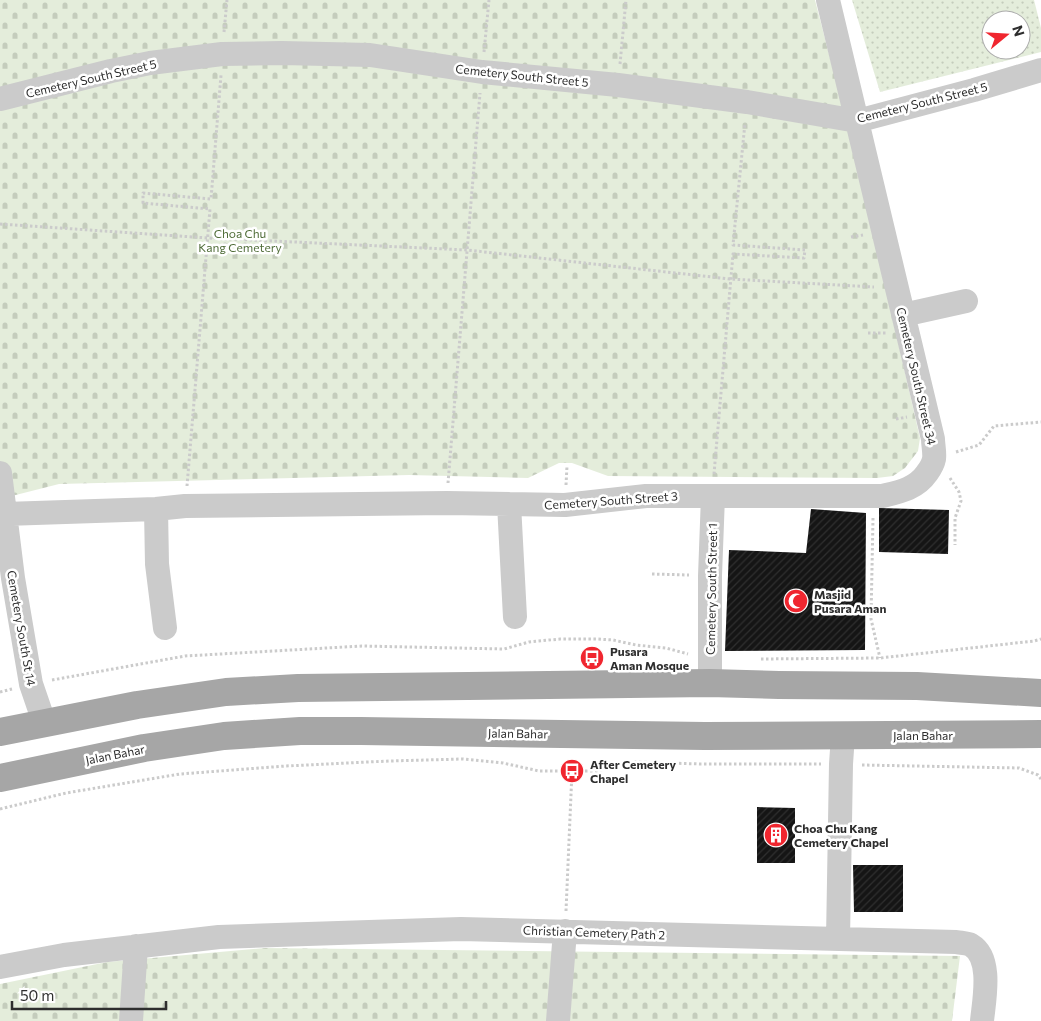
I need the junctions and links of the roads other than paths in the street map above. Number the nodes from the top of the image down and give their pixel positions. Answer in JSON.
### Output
{"nodes":[{"id":1,"x":828,"y":0,"type":"edge"},
{"id":2,"x":1041,"y":70,"type":"edge"},
{"id":3,"x":0,"y":99,"type":"edge"},
{"id":4,"x":857,"y":121,"type":"junction"},
{"id":5,"x":966,"y":301,"type":"dead end"},
{"id":6,"x":903,"y":315,"type":"junction"},
{"id":7,"x":0,"y":473,"type":"edge"},
{"id":8,"x":713,"y":496,"type":"junction"},
{"id":9,"x":509,"y":504,"type":"junction"},
{"id":10,"x":156,"y":509,"type":"junction"},
{"id":11,"x":2,"y":514,"type":"edge"},
{"id":12,"x":5,"y":560,"type":"edge"},
{"id":13,"x":515,"y":617,"type":"dead end"},
{"id":14,"x":164,"y":628,"type":"dead end"},
{"id":15,"x":710,"y":671,"type":"junction"},
{"id":16,"x":1041,"y":681,"type":"edge"},
{"id":17,"x":996,"y":691,"type":"junction"},
{"id":18,"x":1041,"y":693,"type":"edge"},
{"id":19,"x":44,"y":722,"type":"junction"},
{"id":20,"x":0,"y":732,"type":"edge"},
{"id":21,"x":843,"y":735,"type":"junction"},
{"id":22,"x":1038,"y":736,"type":"edge"},
{"id":23,"x":0,"y":778,"type":"edge"},
{"id":24,"x":565,"y":932,"type":"junction"},
{"id":25,"x":838,"y":939,"type":"junction"},
{"id":26,"x":136,"y":946,"type":"junction"},
{"id":27,"x":0,"y":966,"type":"edge"},
{"id":28,"x":131,"y":1021,"type":"edge"},
{"id":29,"x":558,"y":1021,"type":"edge"},
{"id":30,"x":982,"y":1021,"type":"edge"}],
"edges":[{"from":1,"to":4,"type":"lane","name":"Cemetery South Street 34"},
{"from":2,"to":4,"type":"lane","name":"Cemetery South Street 5"},
{"from":3,"to":4,"type":"lane","name":"Cemetery South Street 5"},
{"from":4,"to":6,"type":"lane","name":"Cemetery South Street 34"},
{"from":5,"to":6,"type":"lane"},
{"from":6,"to":8,"type":"lane","name":"Cemetery South Street 34"},
{"from":7,"to":11,"type":"lane","name":"Cemetery South St 14"},
{"from":8,"to":9,"type":"lane","name":"Cemetery South Street 3"},
{"from":8,"to":15,"type":"lane","name":"Cemetery South Street 1"},
{"from":9,"to":10,"type":"lane","name":"Cemetery South Street 3"},
{"from":9,"to":13,"type":"lane"},
{"from":10,"to":11,"type":"lane","name":"Cemetery South Street 3"},
{"from":10,"to":14,"type":"lane"},
{"from":11,"to":12,"type":"lane","name":"Cemetery South St 14"},
{"from":12,"to":19,"type":"lane","name":"Cemetery South St 14"},
{"from":15,"to":17,"type":"main road"},
{"from":15,"to":19,"type":"main road"},
{"from":16,"to":17,"type":"main road"},
{"from":17,"to":18,"type":"main road"},
{"from":19,"to":20,"type":"main road"},
{"from":21,"to":22,"type":"main road","name":"Jalan Bahar"},
{"from":21,"to":23,"type":"main road","name":"Jalan Bahar"},
{"from":21,"to":25,"type":"lane"},
{"from":24,"to":25,"type":"lane","name":"Christian Cemetery Path 2"},
{"from":24,"to":26,"type":"lane","name":"Christian Cemetery Path 2"},
{"from":24,"to":29,"type":"lane"},
{"from":25,"to":30,"type":"lane","name":"Christian Cemetery Path 2"},
{"from":26,"to":27,"type":"lane","name":"Christian Cemetery Path 2"},
{"from":26,"to":28,"type":"lane"}]}
